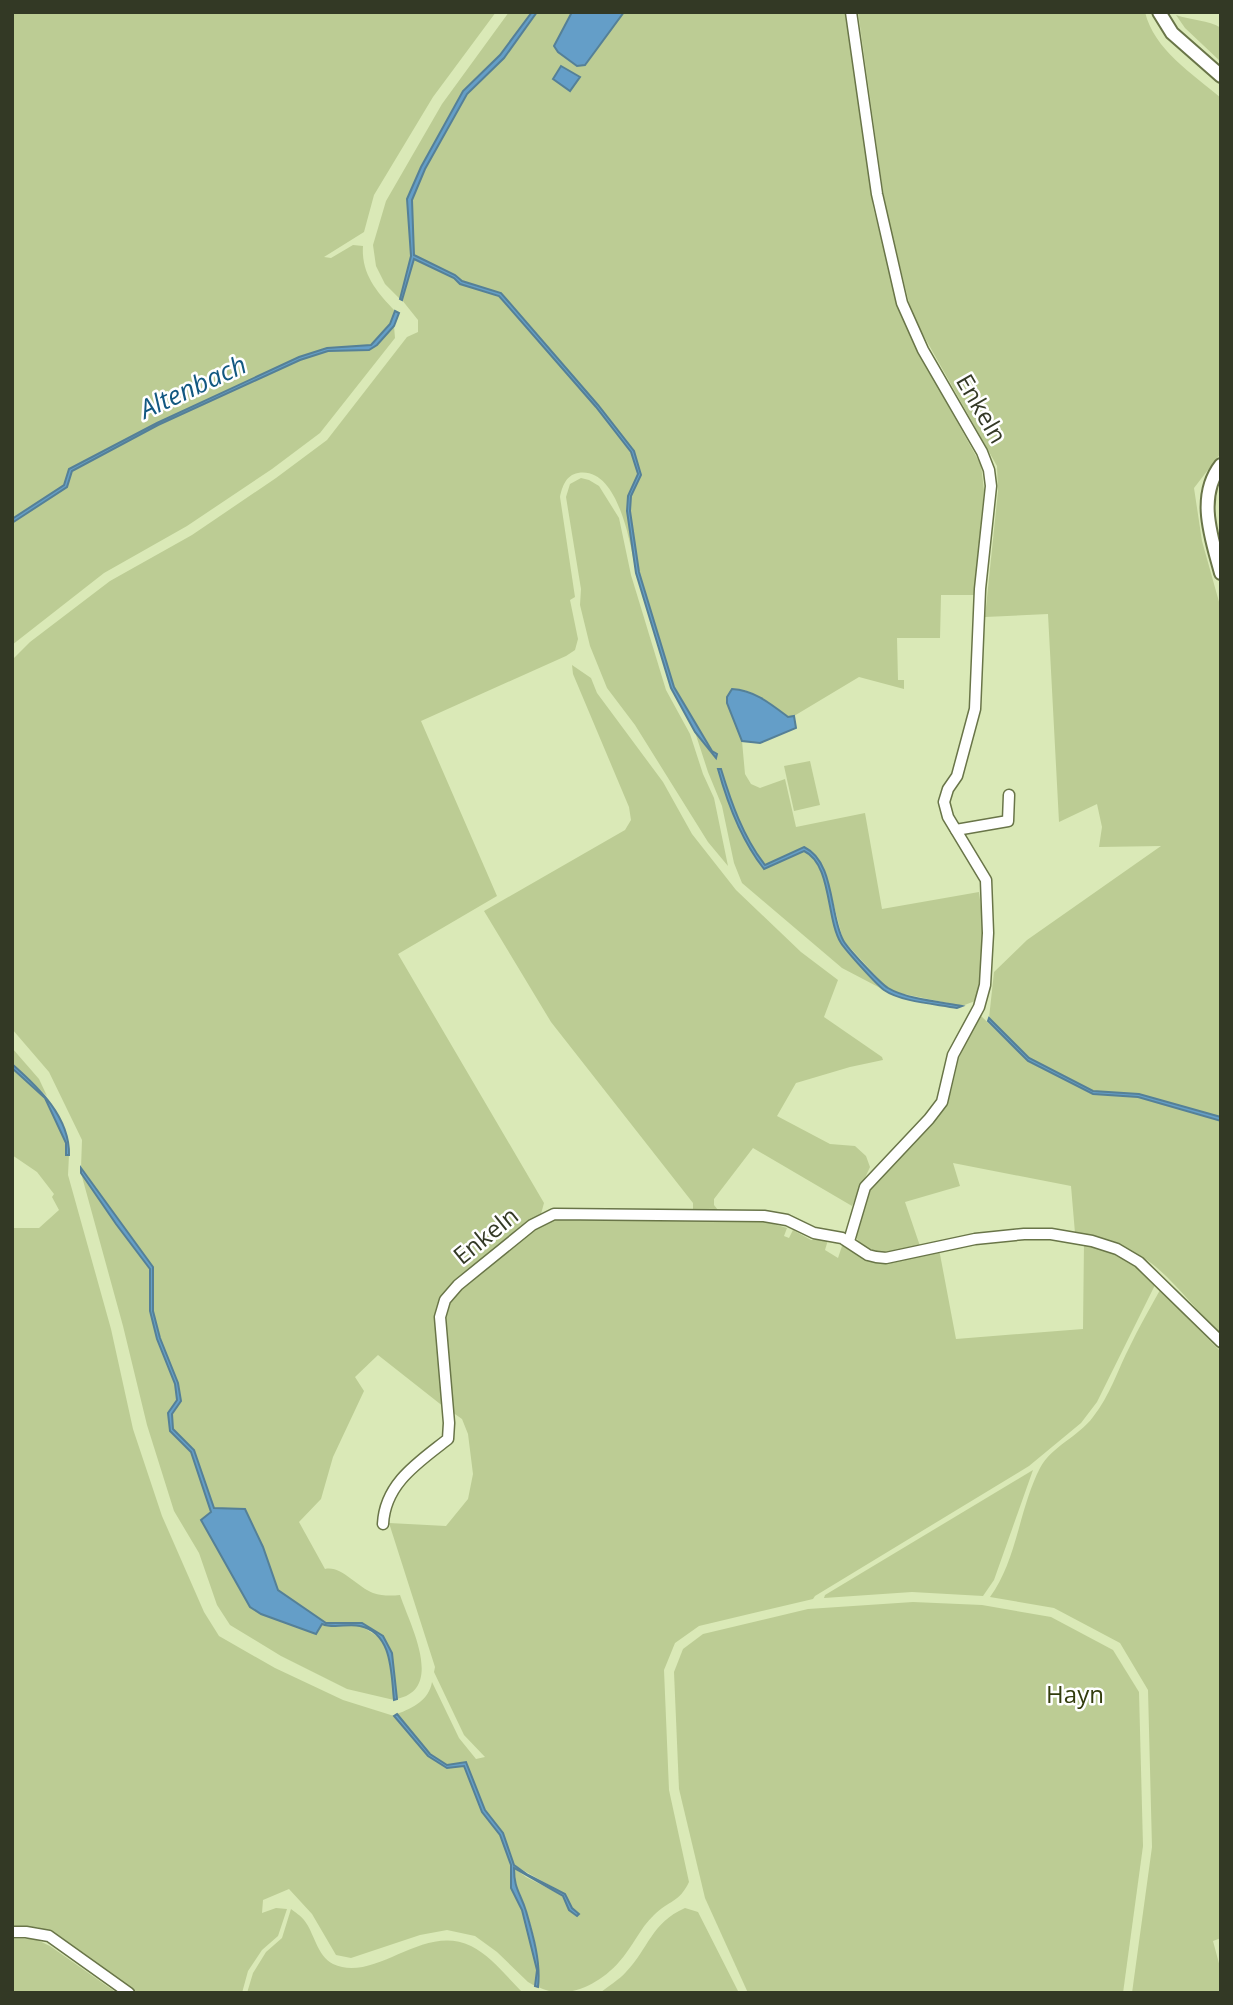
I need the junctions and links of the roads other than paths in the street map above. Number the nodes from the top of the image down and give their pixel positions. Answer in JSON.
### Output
{"nodes":[{"id":1,"x":852,"y":12,"type":"edge"},
{"id":2,"x":1159,"y":12,"type":"edge"},
{"id":3,"x":1221,"y":76,"type":"edge"},
{"id":4,"x":1221,"y":465,"type":"edge"},
{"id":5,"x":1221,"y":573,"type":"edge"},
{"id":6,"x":1009,"y":794,"type":"dead end"},
{"id":7,"x":956,"y":830,"type":"junction"},
{"id":8,"x":849,"y":1241,"type":"junction"},
{"id":9,"x":1221,"y":1342,"type":"edge"},
{"id":10,"x":383,"y":1524,"type":"dead end"},
{"id":11,"x":12,"y":1933,"type":"edge"},
{"id":12,"x":129,"y":1993,"type":"edge"}],
"edges":[{"from":1,"to":7,"type":"street","name":"Enkeln"},
{"from":2,"to":3,"type":"street"},
{"from":4,"to":5,"type":"street"},
{"from":6,"to":7,"type":"street"},
{"from":7,"to":8,"type":"street","name":"Enkeln"},
{"from":8,"to":9,"type":"street","name":"Enkeln"},
{"from":8,"to":10,"type":"street","name":"Enkeln"},
{"from":11,"to":12,"type":"street"}]}
